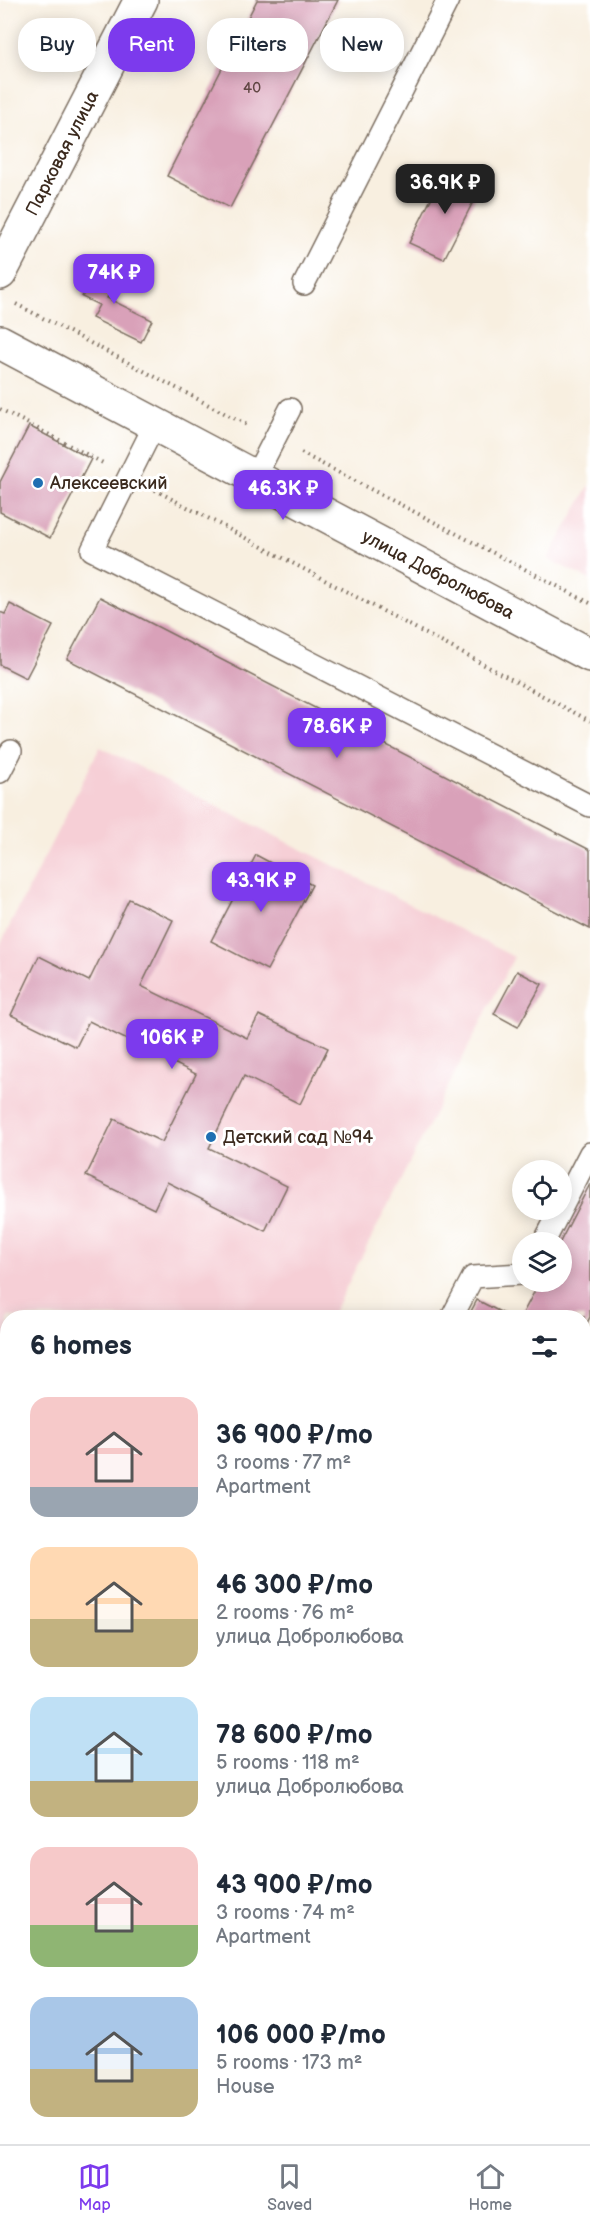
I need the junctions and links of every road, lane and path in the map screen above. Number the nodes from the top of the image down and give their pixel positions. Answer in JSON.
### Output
{"nodes":[{"id":1,"x":141,"y":0,"type":"edge"},
{"id":2,"x":448,"y":0,"type":"edge"},
{"id":3,"x":0,"y":273,"type":"edge"},
{"id":4,"x":304,"y":284,"type":"dead end"},
{"id":5,"x":0,"y":342,"type":"edge"},
{"id":6,"x":0,"y":409,"type":"edge"},
{"id":7,"x":290,"y":409,"type":"dead end"},
{"id":8,"x":155,"y":424,"type":"junction"},
{"id":9,"x":129,"y":476,"type":"junction"},
{"id":10,"x":255,"y":477,"type":"junction"},
{"id":11,"x":590,"y":655,"type":"edge"},
{"id":12,"x":590,"y":721,"type":"edge"},
{"id":13,"x":11,"y":751,"type":"dead end"},
{"id":14,"x":0,"y":772,"type":"edge"},
{"id":15,"x":590,"y":806,"type":"edge"},
{"id":16,"x":590,"y":1153,"type":"edge"},
{"id":17,"x":549,"y":1232,"type":"edge"},
{"id":18,"x":512,"y":1275,"type":"edge"},
{"id":19,"x":456,"y":1310,"type":"edge"}],
"edges":[{"from":1,"to":3,"type":"street","name":"Парковая улица"},
{"from":2,"to":4,"type":"lane"},
{"from":5,"to":8,"type":"street","name":"улица Добролюбова"},
{"from":6,"to":9,"type":"path"},
{"from":7,"to":10,"type":"lane"},
{"from":8,"to":9,"type":"lane"},
{"from":8,"to":10,"type":"street","name":"улица Добролюбова"},
{"from":9,"to":12,"type":"path"},
{"from":9,"to":15,"type":"lane"},
{"from":10,"to":11,"type":"street","name":"улица Добролюбова"},
{"from":13,"to":14,"type":"lane"},
{"from":16,"to":17,"type":"lane"},
{"from":18,"to":19,"type":"lane"}]}
